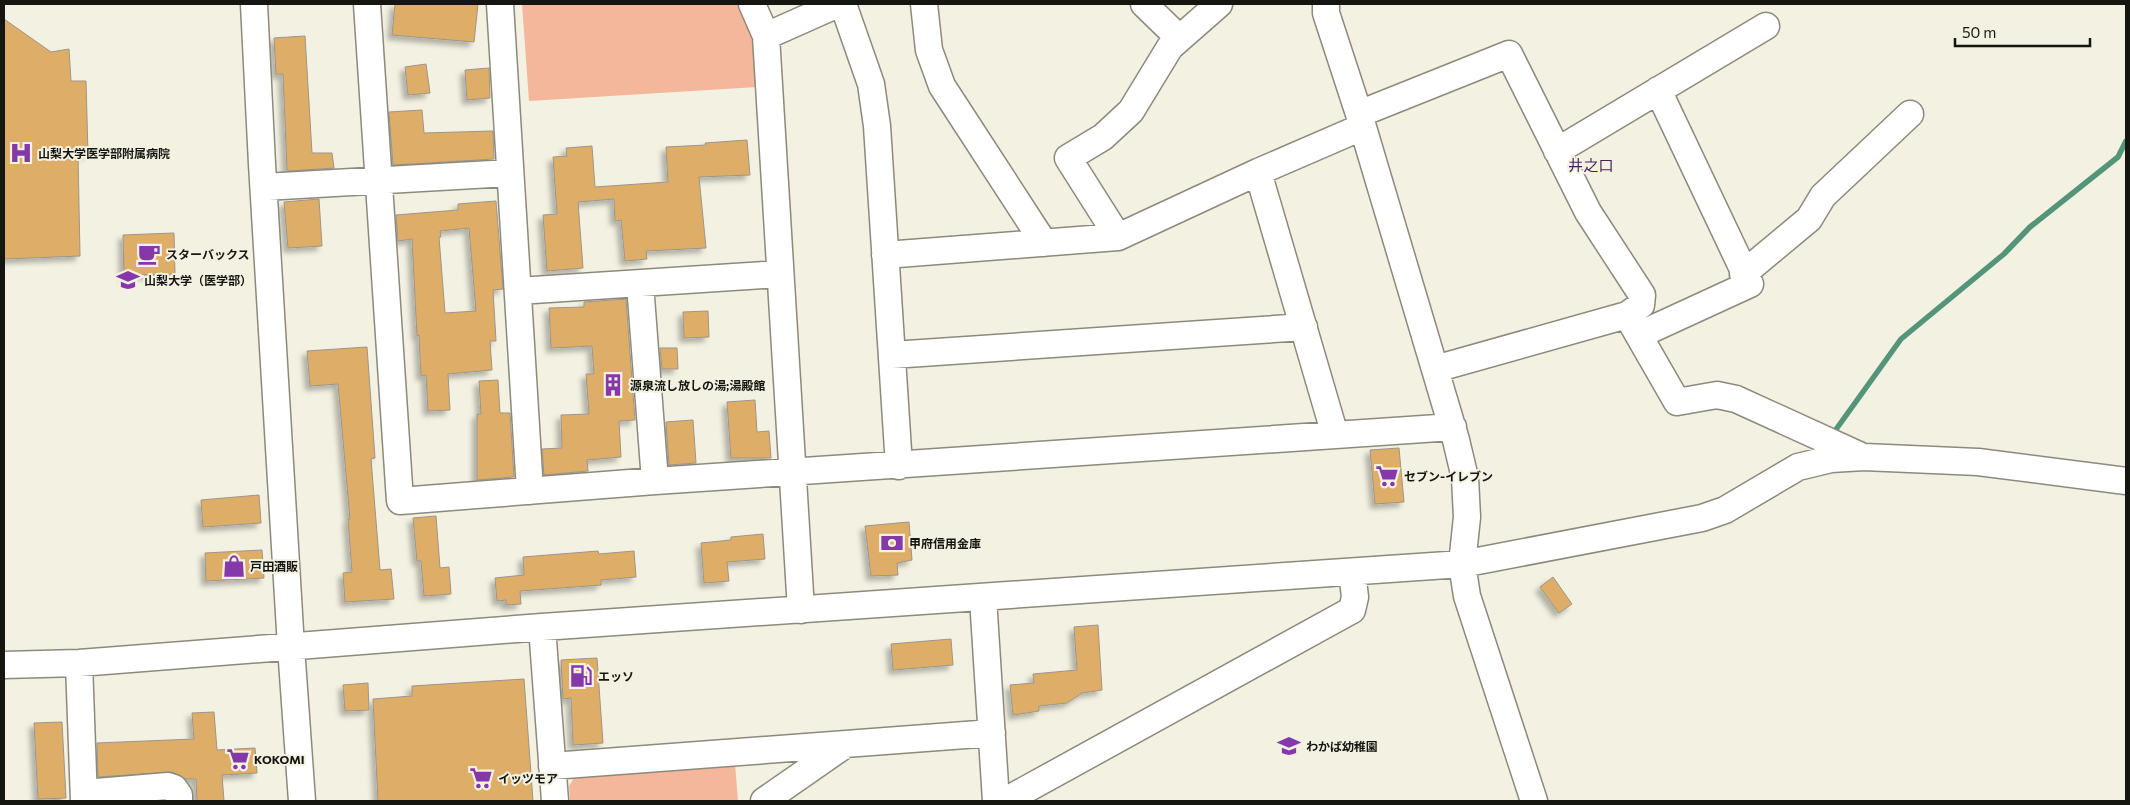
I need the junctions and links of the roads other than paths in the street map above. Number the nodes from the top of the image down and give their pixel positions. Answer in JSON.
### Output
{"nodes":[{"id":1,"x":254,"y":4,"type":"edge"},
{"id":2,"x":366,"y":4,"type":"edge"},
{"id":3,"x":500,"y":4,"type":"edge"},
{"id":4,"x":752,"y":4,"type":"edge"},
{"id":5,"x":838,"y":4,"type":"edge"},
{"id":6,"x":843,"y":4,"type":"edge"},
{"id":7,"x":924,"y":4,"type":"edge"},
{"id":8,"x":1144,"y":4,"type":"edge"},
{"id":9,"x":1219,"y":4,"type":"edge"},
{"id":10,"x":1326,"y":4,"type":"edge"},
{"id":11,"x":1766,"y":26,"type":"dead end"},
{"id":12,"x":766,"y":36,"type":"junction"},
{"id":13,"x":1179,"y":38,"type":"junction"},
{"id":14,"x":1658,"y":90,"type":"junction"},
{"id":15,"x":1910,"y":114,"type":"dead end"},
{"id":16,"x":1360,"y":120,"type":"junction"},
{"id":17,"x":1557,"y":150,"type":"junction"},
{"id":18,"x":1258,"y":172,"type":"junction"},
{"id":19,"x":510,"y":173,"type":"junction"},
{"id":20,"x":377,"y":182,"type":"junction"},
{"id":21,"x":264,"y":187,"type":"junction"},
{"id":22,"x":1118,"y":237,"type":"junction"},
{"id":23,"x":1044,"y":243,"type":"junction"},
{"id":24,"x":885,"y":255,"type":"junction"},
{"id":25,"x":780,"y":274,"type":"junction"},
{"id":26,"x":1743,"y":274,"type":"junction"},
{"id":27,"x":640,"y":284,"type":"junction"},
{"id":28,"x":518,"y":291,"type":"junction"},
{"id":29,"x":1633,"y":325,"type":"junction"},
{"id":30,"x":1304,"y":326,"type":"junction"},
{"id":31,"x":892,"y":355,"type":"junction"},
{"id":32,"x":1435,"y":369,"type":"junction"},
{"id":33,"x":1453,"y":428,"type":"junction"},
{"id":34,"x":1335,"y":434,"type":"junction"},
{"id":35,"x":1864,"y":457,"type":"junction"},
{"id":36,"x":899,"y":466,"type":"junction"},
{"id":37,"x":791,"y":472,"type":"junction"},
{"id":38,"x":2126,"y":480,"type":"edge"},
{"id":39,"x":655,"y":481,"type":"junction"},
{"id":40,"x":530,"y":491,"type":"junction"},
{"id":41,"x":1462,"y":564,"type":"junction"},
{"id":42,"x":1352,"y":572,"type":"junction"},
{"id":43,"x":983,"y":598,"type":"junction"},
{"id":44,"x":801,"y":610,"type":"junction"},
{"id":45,"x":542,"y":627,"type":"junction"},
{"id":46,"x":291,"y":647,"type":"junction"},
{"id":47,"x":79,"y":663,"type":"junction"},
{"id":48,"x":4,"y":665,"type":"edge"},
{"id":49,"x":992,"y":733,"type":"junction"},
{"id":50,"x":846,"y":744,"type":"junction"},
{"id":51,"x":552,"y":766,"type":"junction"},
{"id":52,"x":84,"y":797,"type":"edge"},
{"id":53,"x":179,"y":801,"type":"edge"},
{"id":54,"x":302,"y":801,"type":"edge"},
{"id":55,"x":555,"y":801,"type":"edge"},
{"id":56,"x":764,"y":801,"type":"edge"},
{"id":57,"x":996,"y":801,"type":"edge"},
{"id":58,"x":1005,"y":801,"type":"edge"},
{"id":59,"x":1534,"y":801,"type":"edge"}],
"edges":[{"from":1,"to":21,"type":"street"},
{"from":2,"to":20,"type":"street"},
{"from":3,"to":19,"type":"street"},
{"from":4,"to":12,"type":"street"},
{"from":5,"to":12,"type":"street"},
{"from":6,"to":24,"type":"street"},
{"from":7,"to":23,"type":"street"},
{"from":8,"to":13,"type":"street"},
{"from":9,"to":13,"type":"street"},
{"from":10,"to":16,"type":"street"},
{"from":11,"to":14,"type":"street"},
{"from":12,"to":25,"type":"street"},
{"from":13,"to":22,"type":"street"},
{"from":14,"to":17,"type":"street"},
{"from":14,"to":26,"type":"street"},
{"from":15,"to":26,"type":"street"},
{"from":16,"to":17,"type":"street"},
{"from":16,"to":18,"type":"street"},
{"from":16,"to":32,"type":"street"},
{"from":17,"to":29,"type":"street"},
{"from":18,"to":22,"type":"street"},
{"from":18,"to":30,"type":"street"},
{"from":19,"to":20,"type":"street"},
{"from":19,"to":28,"type":"street"},
{"from":20,"to":21,"type":"street"},
{"from":20,"to":40,"type":"street"},
{"from":21,"to":46,"type":"street"},
{"from":22,"to":23,"type":"street"},
{"from":23,"to":24,"type":"street"},
{"from":24,"to":31,"type":"street"},
{"from":25,"to":27,"type":"street"},
{"from":25,"to":37,"type":"street"},
{"from":26,"to":29,"type":"street"},
{"from":27,"to":28,"type":"street"},
{"from":27,"to":39,"type":"street"},
{"from":28,"to":40,"type":"street"},
{"from":29,"to":32,"type":"street"},
{"from":29,"to":35,"type":"street"},
{"from":30,"to":31,"type":"street"},
{"from":30,"to":34,"type":"street"},
{"from":31,"to":36,"type":"street"},
{"from":32,"to":33,"type":"street"},
{"from":33,"to":34,"type":"street"},
{"from":33,"to":41,"type":"street"},
{"from":34,"to":36,"type":"street"},
{"from":35,"to":38,"type":"street"},
{"from":35,"to":41,"type":"street"},
{"from":36,"to":37,"type":"street"},
{"from":37,"to":39,"type":"street"},
{"from":37,"to":44,"type":"street"},
{"from":39,"to":40,"type":"street"},
{"from":41,"to":42,"type":"street"},
{"from":41,"to":59,"type":"street"},
{"from":42,"to":43,"type":"street"},
{"from":42,"to":58,"type":"street"},
{"from":43,"to":44,"type":"street"},
{"from":43,"to":49,"type":"street"},
{"from":44,"to":45,"type":"street"},
{"from":45,"to":46,"type":"street"},
{"from":45,"to":51,"type":"street"},
{"from":46,"to":47,"type":"street"},
{"from":46,"to":54,"type":"street"},
{"from":47,"to":48,"type":"street"},
{"from":47,"to":52,"type":"street"},
{"from":49,"to":50,"type":"street"},
{"from":49,"to":57,"type":"street"},
{"from":50,"to":51,"type":"street"},
{"from":50,"to":56,"type":"street"},
{"from":51,"to":55,"type":"street"},
{"from":52,"to":53,"type":"street"}]}
